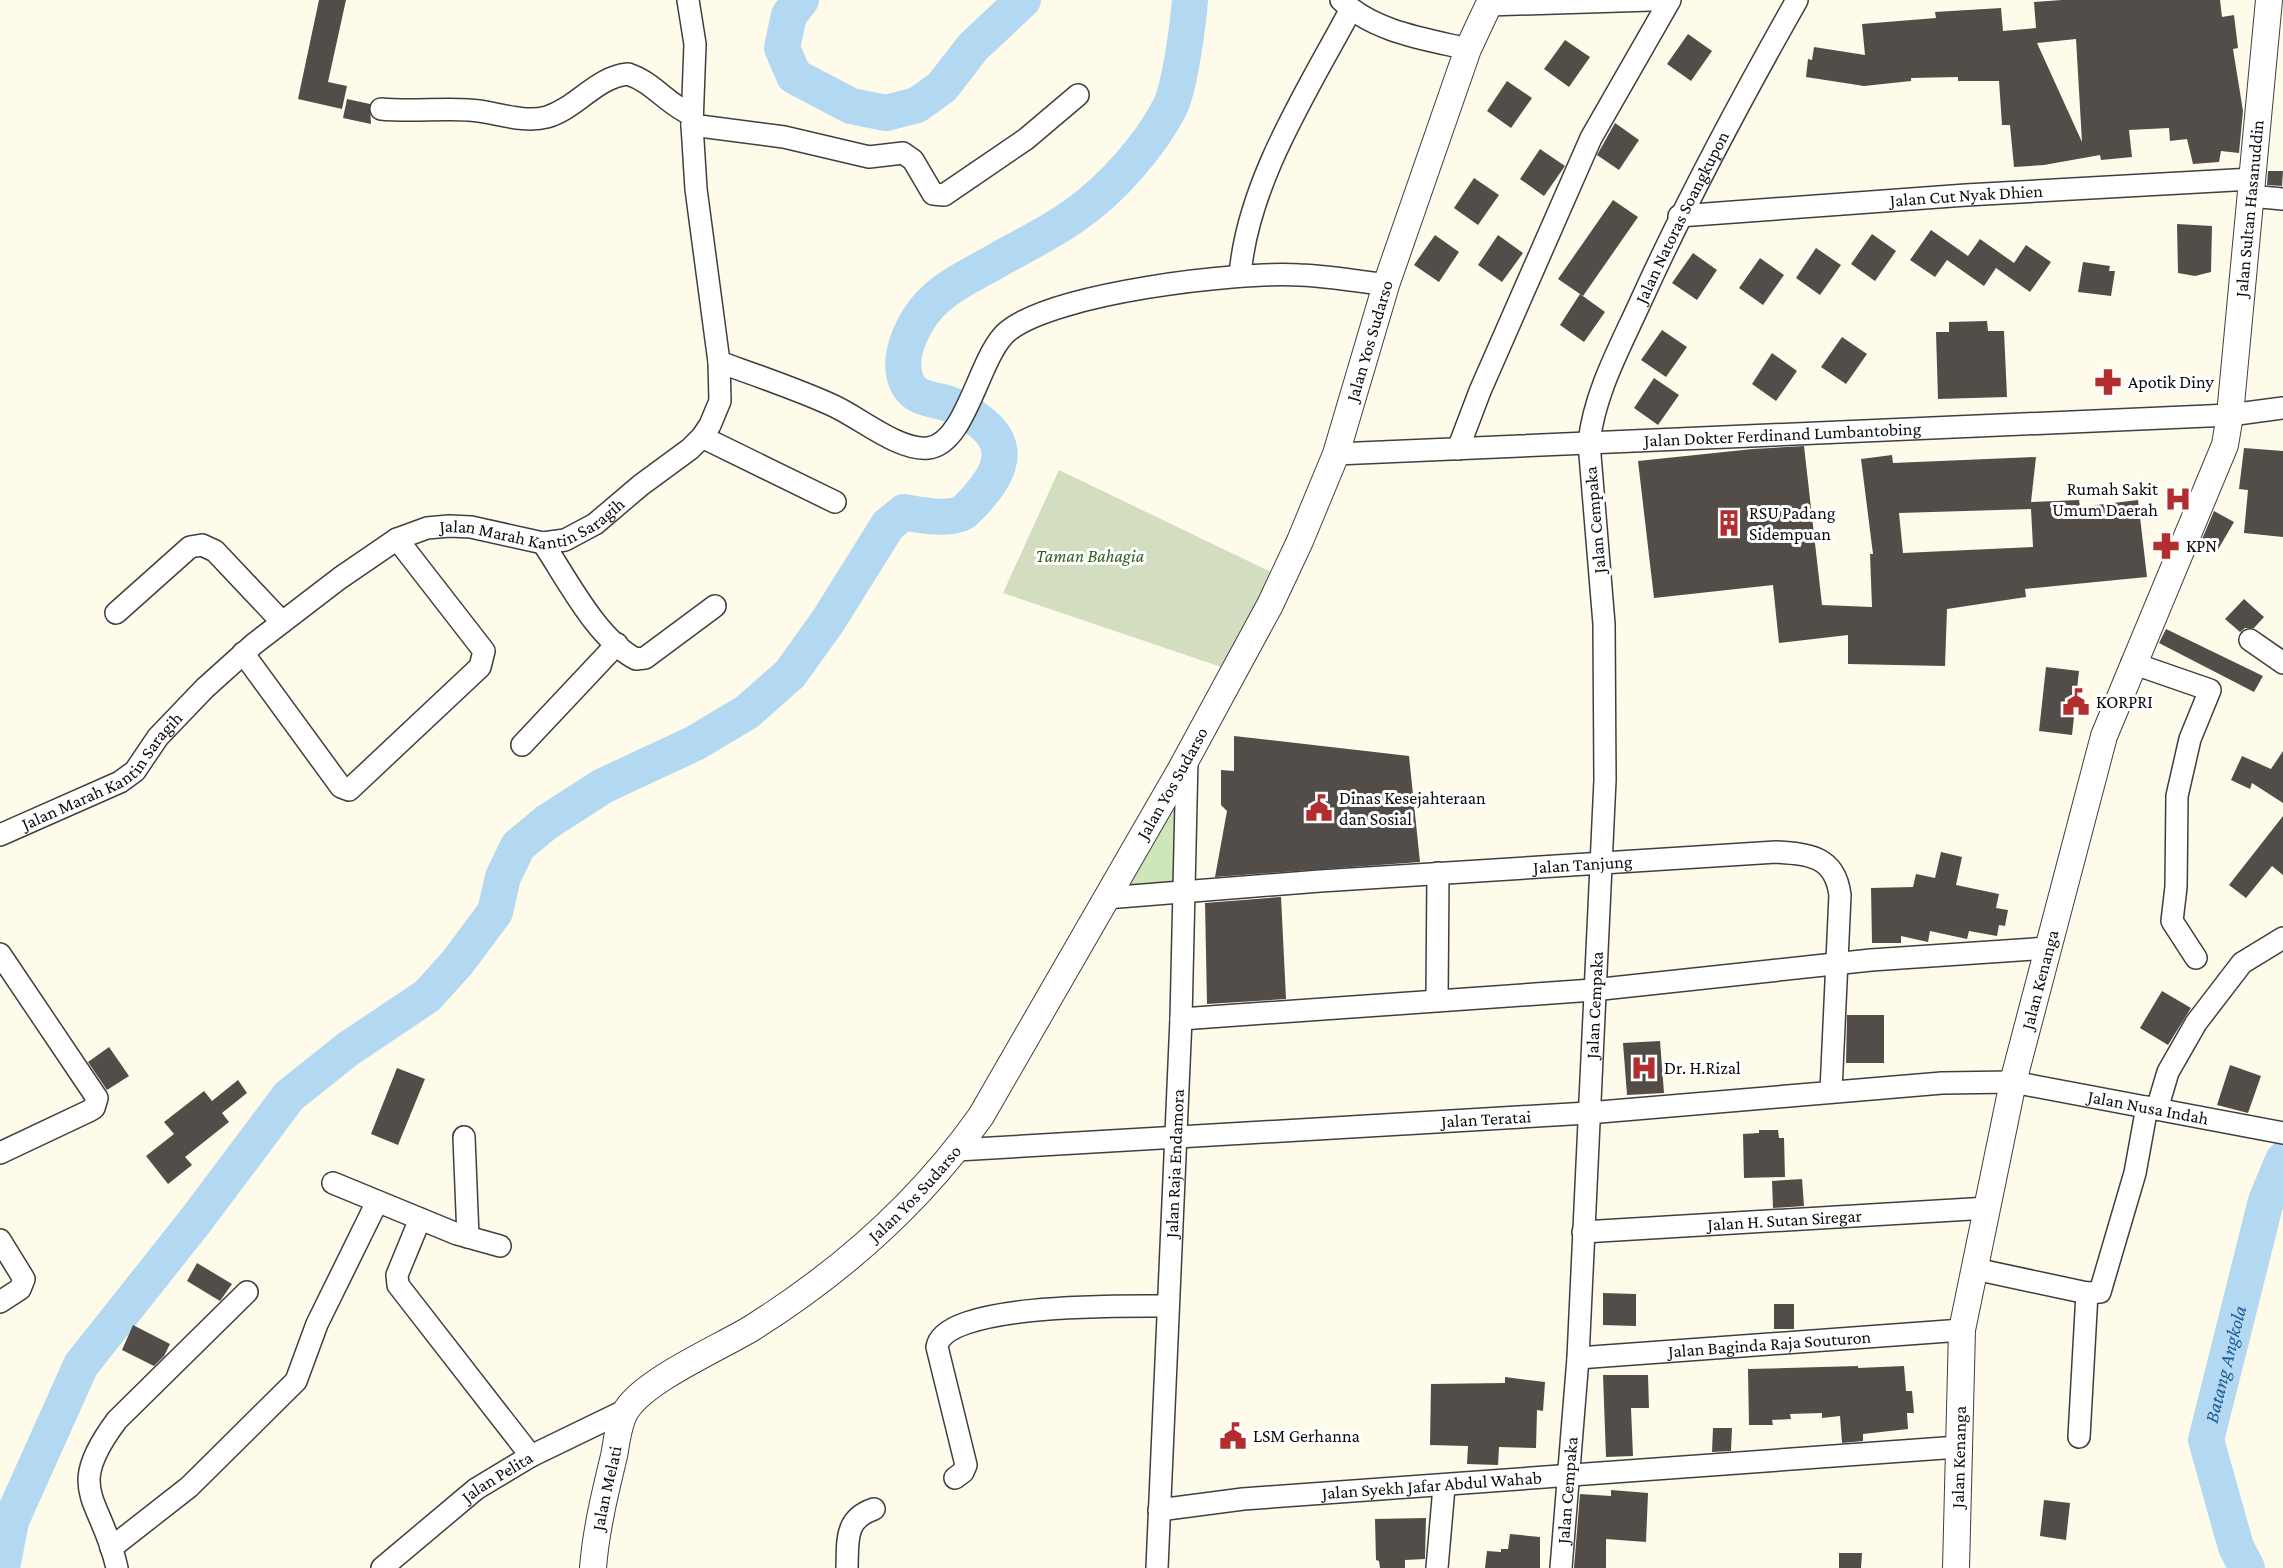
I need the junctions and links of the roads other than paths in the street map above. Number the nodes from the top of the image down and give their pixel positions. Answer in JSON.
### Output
{"nodes":[{"id":1,"x":688,"y":0,"type":"edge"},
{"id":2,"x":1651,"y":0,"type":"edge"},
{"id":3,"x":1670,"y":0,"type":"edge"},
{"id":4,"x":1797,"y":0,"type":"edge"},
{"id":5,"x":2269,"y":0,"type":"edge"},
{"id":6,"x":1489,"y":2,"type":"edge"},
{"id":7,"x":1346,"y":5,"type":"edge"},
{"id":8,"x":1468,"y":49,"type":"junction"},
{"id":9,"x":1078,"y":95,"type":"dead end"},
{"id":10,"x":381,"y":110,"type":"dead end"},
{"id":11,"x":692,"y":120,"type":"junction"},
{"id":12,"x":2251,"y":187,"type":"junction"},
{"id":13,"x":2283,"y":199,"type":"edge"},
{"id":14,"x":1679,"y":216,"type":"junction"},
{"id":15,"x":1240,"y":276,"type":"junction"},
{"id":16,"x":1386,"y":285,"type":"junction"},
{"id":17,"x":719,"y":362,"type":"junction"},
{"id":18,"x":2283,"y":408,"type":"edge"},
{"id":19,"x":2230,"y":415,"type":"junction"},
{"id":20,"x":702,"y":436,"type":"junction"},
{"id":21,"x":1589,"y":443,"type":"junction"},
{"id":22,"x":1458,"y":449,"type":"junction"},
{"id":23,"x":1336,"y":454,"type":"junction"},
{"id":24,"x":835,"y":502,"type":"dead end"},
{"id":25,"x":397,"y":539,"type":"junction"},
{"id":26,"x":543,"y":543,"type":"junction"},
{"id":27,"x":715,"y":606,"type":"dead end"},
{"id":28,"x":116,"y":613,"type":"dead end"},
{"id":29,"x":282,"y":622,"type":"junction"},
{"id":30,"x":2250,"y":640,"type":"dead end"},
{"id":31,"x":617,"y":644,"type":"junction"},
{"id":32,"x":243,"y":654,"type":"junction"},
{"id":33,"x":2132,"y":663,"type":"junction"},
{"id":34,"x":2283,"y":663,"type":"edge"},
{"id":35,"x":522,"y":745,"type":"dead end"},
{"id":36,"x":1187,"y":758,"type":"junction"},
{"id":37,"x":0,"y":835,"type":"edge"},
{"id":38,"x":1600,"y":864,"type":"junction"},
{"id":39,"x":1438,"y":873,"type":"junction"},
{"id":40,"x":1184,"y":891,"type":"junction"},
{"id":41,"x":1106,"y":898,"type":"junction"},
{"id":42,"x":2283,"y":938,"type":"edge"},
{"id":43,"x":2048,"y":948,"type":"junction"},
{"id":44,"x":0,"y":954,"type":"edge"},
{"id":45,"x":2196,"y":958,"type":"dead end"},
{"id":46,"x":1836,"y":965,"type":"junction"},
{"id":47,"x":1593,"y":990,"type":"junction"},
{"id":48,"x":1437,"y":999,"type":"junction"},
{"id":49,"x":1181,"y":1019,"type":"junction"},
{"id":50,"x":2013,"y":1082,"type":"junction"},
{"id":51,"x":1831,"y":1091,"type":"junction"},
{"id":52,"x":2152,"y":1108,"type":"junction"},
{"id":53,"x":1588,"y":1113,"type":"junction"},
{"id":54,"x":2283,"y":1133,"type":"edge"},
{"id":55,"x":464,"y":1137,"type":"dead end"},
{"id":56,"x":1176,"y":1137,"type":"junction"},
{"id":57,"x":957,"y":1150,"type":"junction"},
{"id":58,"x":0,"y":1153,"type":"edge"},
{"id":59,"x":333,"y":1184,"type":"dead end"},
{"id":60,"x":377,"y":1202,"type":"junction"},
{"id":61,"x":1988,"y":1208,"type":"junction"},
{"id":62,"x":420,"y":1219,"type":"junction"},
{"id":63,"x":1583,"y":1232,"type":"junction"},
{"id":64,"x":468,"y":1237,"type":"junction"},
{"id":65,"x":0,"y":1240,"type":"edge"},
{"id":66,"x":500,"y":1246,"type":"dead end"},
{"id":67,"x":1975,"y":1269,"type":"junction"},
{"id":68,"x":247,"y":1292,"type":"dead end"},
{"id":69,"x":2087,"y":1293,"type":"junction"},
{"id":70,"x":0,"y":1302,"type":"edge"},
{"id":71,"x":1168,"y":1306,"type":"junction"},
{"id":72,"x":1962,"y":1330,"type":"junction"},
{"id":73,"x":1578,"y":1359,"type":"junction"},
{"id":74,"x":626,"y":1410,"type":"junction"},
{"id":75,"x":2079,"y":1437,"type":"dead end"},
{"id":76,"x":1958,"y":1447,"type":"junction"},
{"id":77,"x":531,"y":1456,"type":"junction"},
{"id":78,"x":1570,"y":1476,"type":"junction"},
{"id":79,"x":955,"y":1478,"type":"dead end"},
{"id":80,"x":1444,"y":1487,"type":"junction"},
{"id":81,"x":874,"y":1509,"type":"dead end"},
{"id":82,"x":1159,"y":1510,"type":"junction"},
{"id":83,"x":111,"y":1548,"type":"junction"},
{"id":84,"x":117,"y":1568,"type":"edge"},
{"id":85,"x":382,"y":1568,"type":"edge"},
{"id":86,"x":593,"y":1568,"type":"edge"},
{"id":87,"x":847,"y":1568,"type":"edge"},
{"id":88,"x":1157,"y":1568,"type":"edge"},
{"id":89,"x":1437,"y":1568,"type":"edge"},
{"id":90,"x":1561,"y":1568,"type":"edge"},
{"id":91,"x":1956,"y":1568,"type":"edge"}],
"edges":[{"from":1,"to":11,"type":"street","name":"Jalan Marah Kantin Saragih"},
{"from":2,"to":6,"type":"street"},
{"from":3,"to":22,"type":"street"},
{"from":4,"to":14,"type":"street","name":"Jalan Natoras Soangkupon"},
{"from":5,"to":12,"type":"street","name":"Jalan Sultan Hasanuddin"},
{"from":6,"to":8,"type":"street","name":"Jalan Yos Sudarso"},
{"from":7,"to":8,"type":"street"},
{"from":7,"to":15,"type":"street"},
{"from":8,"to":16,"type":"street","name":"Jalan Yos Sudarso"},
{"from":9,"to":11,"type":"street"},
{"from":10,"to":11,"type":"street"},
{"from":11,"to":17,"type":"street","name":"Jalan Marah Kantin Saragih"},
{"from":12,"to":13,"type":"street","name":"Jalan Cut Nyak Dhien"},
{"from":12,"to":14,"type":"street","name":"Jalan Cut Nyak Dhien"},
{"from":12,"to":19,"type":"street","name":"Jalan Sultan Hasanuddin"},
{"from":14,"to":21,"type":"street","name":"Jalan Natoras Soangkupon"},
{"from":15,"to":16,"type":"street"},
{"from":15,"to":17,"type":"street"},
{"from":16,"to":23,"type":"street","name":"Jalan Yos Sudarso"},
{"from":17,"to":20,"type":"street","name":"Jalan Marah Kantin Saragih"},
{"from":18,"to":19,"type":"street","name":"Jalan Dokter Ferdinand Lumbantobing"},
{"from":19,"to":21,"type":"street","name":"Jalan Dokter Ferdinand Lumbantobing"},
{"from":19,"to":33,"type":"street","name":"Jalan Kenanga"},
{"from":20,"to":24,"type":"street"},
{"from":20,"to":26,"type":"street","name":"Jalan Marah Kantin Saragih"},
{"from":21,"to":22,"type":"street","name":"Jalan Dokter Ferdinand Lumbantobing"},
{"from":21,"to":38,"type":"street","name":"Jalan Cempaka"},
{"from":22,"to":23,"type":"street","name":"Jalan Dokter Ferdinand Lumbantobing"},
{"from":23,"to":36,"type":"street","name":"Jalan Yos Sudarso"},
{"from":25,"to":26,"type":"street","name":"Jalan Marah Kantin Saragih"},
{"from":25,"to":29,"type":"street","name":"Jalan Marah Kantin Saragih"},
{"from":25,"to":32,"type":"street"},
{"from":26,"to":31,"type":"street"},
{"from":27,"to":31,"type":"street"},
{"from":28,"to":29,"type":"street"},
{"from":29,"to":32,"type":"street","name":"Jalan Marah Kantin Saragih"},
{"from":30,"to":34,"type":"street"},
{"from":31,"to":35,"type":"street"},
{"from":32,"to":37,"type":"street","name":"Jalan Marah Kantin Saragih"},
{"from":33,"to":43,"type":"street","name":"Jalan Kenanga"},
{"from":33,"to":45,"type":"street"},
{"from":36,"to":40,"type":"street","name":"Jalan Raja Endamora"},
{"from":36,"to":41,"type":"street","name":"Jalan Yos Sudarso"},
{"from":38,"to":39,"type":"street","name":"Jalan Tanjung"},
{"from":38,"to":46,"type":"street","name":"Jalan Tanjung"},
{"from":38,"to":47,"type":"street","name":"Jalan Cempaka"},
{"from":39,"to":40,"type":"street","name":"Jalan Tanjung"},
{"from":39,"to":48,"type":"street"},
{"from":40,"to":41,"type":"street","name":"Jalan Tanjung"},
{"from":40,"to":49,"type":"street","name":"Jalan Raja Endamora"},
{"from":41,"to":57,"type":"street","name":"Jalan Yos Sudarso"},
{"from":42,"to":52,"type":"street"},
{"from":43,"to":46,"type":"street"},
{"from":43,"to":50,"type":"street","name":"Jalan Kenanga"},
{"from":44,"to":58,"type":"street"},
{"from":46,"to":47,"type":"street"},
{"from":46,"to":51,"type":"street","name":"Jalan Tanjung"},
{"from":47,"to":48,"type":"street"},
{"from":47,"to":53,"type":"street","name":"Jalan Cempaka"},
{"from":48,"to":49,"type":"street"},
{"from":49,"to":56,"type":"street","name":"Jalan Raja Endamora"},
{"from":50,"to":51,"type":"street","name":"Jalan Teratai"},
{"from":50,"to":52,"type":"street","name":"Jalan Nusa Indah"},
{"from":50,"to":61,"type":"street","name":"Jalan Kenanga"},
{"from":51,"to":53,"type":"street","name":"Jalan Teratai"},
{"from":52,"to":54,"type":"street","name":"Jalan Nusa Indah"},
{"from":52,"to":69,"type":"street"},
{"from":53,"to":56,"type":"street","name":"Jalan Teratai"},
{"from":53,"to":63,"type":"street","name":"Jalan Cempaka"},
{"from":55,"to":64,"type":"street"},
{"from":56,"to":57,"type":"street","name":"Jalan Teratai"},
{"from":56,"to":71,"type":"street","name":"Jalan Raja Endamora"},
{"from":57,"to":74,"type":"street","name":"Jalan Yos Sudarso"},
{"from":59,"to":60,"type":"street"},
{"from":60,"to":62,"type":"street"},
{"from":60,"to":83,"type":"street"},
{"from":61,"to":63,"type":"street","name":"Jalan H. Sutan Siregar"},
{"from":61,"to":67,"type":"street","name":"Jalan Kenanga"},
{"from":62,"to":64,"type":"street"},
{"from":62,"to":77,"type":"street"},
{"from":63,"to":73,"type":"street","name":"Jalan Cempaka"},
{"from":64,"to":66,"type":"street"},
{"from":65,"to":70,"type":"street"},
{"from":67,"to":69,"type":"street"},
{"from":67,"to":72,"type":"street","name":"Jalan Kenanga"},
{"from":68,"to":83,"type":"street"},
{"from":69,"to":75,"type":"street"},
{"from":71,"to":79,"type":"street"},
{"from":71,"to":82,"type":"street","name":"Jalan Raja Endamora"},
{"from":72,"to":73,"type":"street","name":"Jalan Baginda Raja Souturon"},
{"from":72,"to":76,"type":"street","name":"Jalan Kenanga"},
{"from":73,"to":78,"type":"street","name":"Jalan Cempaka"},
{"from":74,"to":77,"type":"street","name":"Jalan Pelita"},
{"from":74,"to":86,"type":"street","name":"Jalan Melati"},
{"from":76,"to":78,"type":"street","name":"Jalan Syekh Jafar Abdul Wahab"},
{"from":76,"to":91,"type":"street","name":"Jalan Kenanga"},
{"from":77,"to":85,"type":"street","name":"Jalan Pelita"},
{"from":78,"to":80,"type":"street","name":"Jalan Syekh Jafar Abdul Wahab"},
{"from":78,"to":90,"type":"street","name":"Jalan Cempaka"},
{"from":80,"to":82,"type":"street","name":"Jalan Syekh Jafar Abdul Wahab"},
{"from":80,"to":89,"type":"street"},
{"from":81,"to":87,"type":"street"},
{"from":82,"to":88,"type":"street","name":"Jalan Raja Endamora"},
{"from":83,"to":84,"type":"street"}]}
